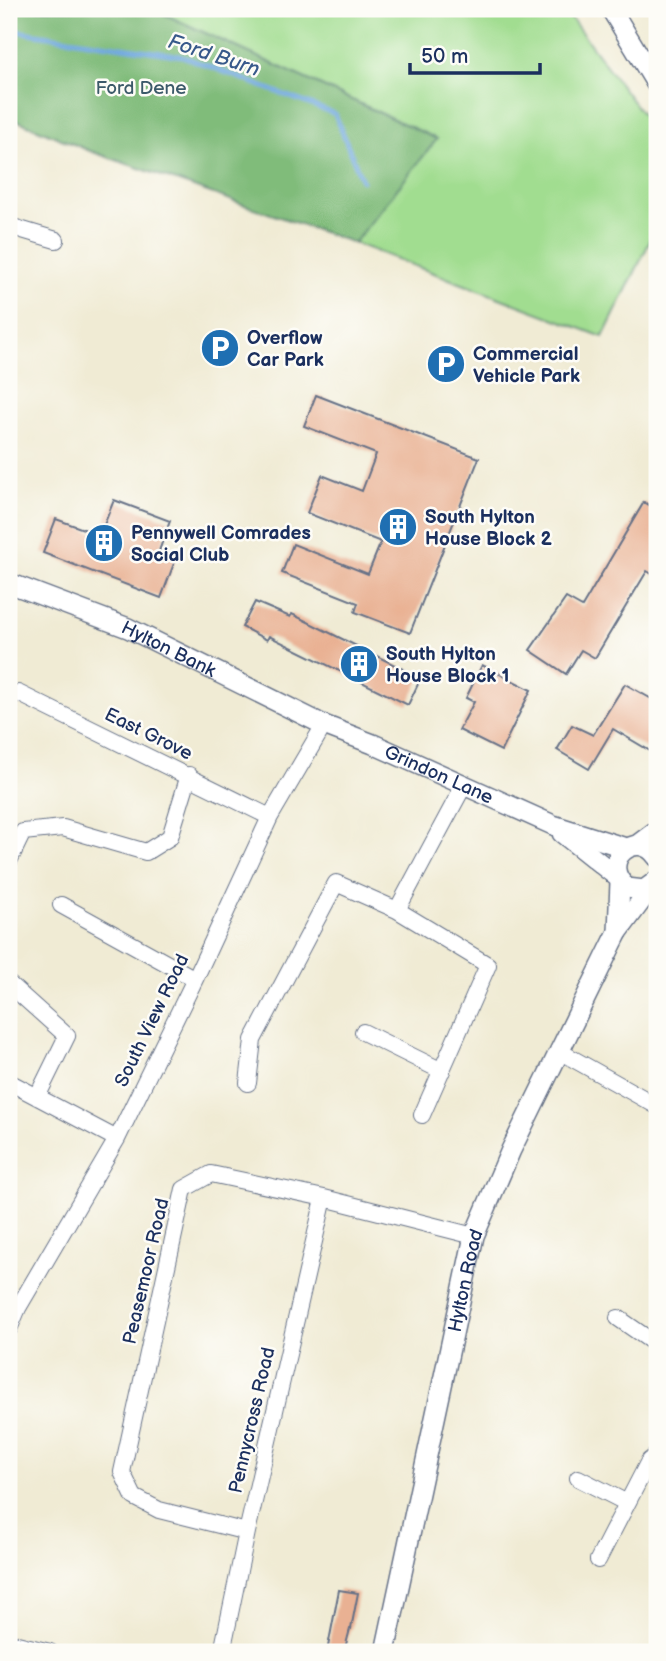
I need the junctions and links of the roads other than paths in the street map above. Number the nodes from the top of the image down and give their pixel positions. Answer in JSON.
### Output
{"nodes":[{"id":1,"x":611,"y":9,"type":"edge"},
{"id":2,"x":657,"y":85,"type":"edge"},
{"id":3,"x":9,"y":226,"type":"edge"},
{"id":4,"x":56,"y":240,"type":"dead end"},
{"id":5,"x":9,"y":583,"type":"edge"},
{"id":6,"x":9,"y":695,"type":"edge"},
{"id":7,"x":324,"y":725,"type":"junction"},
{"id":8,"x":189,"y":775,"type":"junction"},
{"id":9,"x":464,"y":785,"type":"junction"},
{"id":10,"x":270,"y":817,"type":"junction"},
{"id":11,"x":553,"y":825,"type":"junction"},
{"id":12,"x":657,"y":830,"type":"edge"},
{"id":13,"x":632,"y":847,"type":"junction"},
{"id":14,"x":657,"y":857,"type":"edge"},
{"id":15,"x":9,"y":862,"type":"edge"},
{"id":16,"x":618,"y":879,"type":"junction"},
{"id":17,"x":657,"y":880,"type":"edge"},
{"id":18,"x":61,"y":905,"type":"dead end"},
{"id":19,"x":397,"y":910,"type":"junction"},
{"id":20,"x":618,"y":932,"type":"junction"},
{"id":21,"x":195,"y":979,"type":"junction"},
{"id":22,"x":9,"y":984,"type":"edge"},
{"id":23,"x":363,"y":1032,"type":"dead end"},
{"id":24,"x":559,"y":1051,"type":"junction"},
{"id":25,"x":442,"y":1071,"type":"junction"},
{"id":26,"x":9,"y":1082,"type":"edge"},
{"id":27,"x":248,"y":1083,"type":"dead end"},
{"id":28,"x":37,"y":1097,"type":"junction"},
{"id":29,"x":657,"y":1106,"type":"edge"},
{"id":30,"x":422,"y":1115,"type":"dead end"},
{"id":31,"x":117,"y":1139,"type":"junction"},
{"id":32,"x":324,"y":1198,"type":"junction"},
{"id":33,"x":474,"y":1236,"type":"junction"},
{"id":34,"x":13,"y":1306,"type":"edge"},
{"id":35,"x":618,"y":1318,"type":"dead end"},
{"id":36,"x":9,"y":1329,"type":"edge"},
{"id":37,"x":657,"y":1345,"type":"edge"},
{"id":38,"x":657,"y":1455,"type":"edge"},
{"id":39,"x":578,"y":1478,"type":"dead end"},
{"id":40,"x":627,"y":1503,"type":"junction"},
{"id":41,"x":247,"y":1532,"type":"junction"},
{"id":42,"x":598,"y":1560,"type":"dead end"},
{"id":43,"x":9,"y":1642,"type":"edge"},
{"id":44,"x":50,"y":1652,"type":"edge"},
{"id":45,"x":222,"y":1652,"type":"edge"},
{"id":46,"x":386,"y":1652,"type":"edge"}],
"edges":[{"from":1,"to":2,"type":"street"},
{"from":3,"to":4,"type":"street"},
{"from":5,"to":7,"type":"street","name":"Hylton Bank"},
{"from":6,"to":8,"type":"street","name":"East Grove"},
{"from":7,"to":9,"type":"street","name":"Grindon Lane"},
{"from":7,"to":10,"type":"street","name":"South View Road"},
{"from":8,"to":10,"type":"street","name":"East Grove"},
{"from":8,"to":15,"type":"street"},
{"from":9,"to":11,"type":"street","name":"Grindon Lane"},
{"from":9,"to":19,"type":"street"},
{"from":10,"to":21,"type":"street","name":"South View Road"},
{"from":11,"to":13,"type":"street","name":"Grindon Lane"},
{"from":11,"to":16,"type":"street","name":"Grindon Lane"},
{"from":12,"to":13,"type":"street"},
{"from":13,"to":14,"type":"street","name":"Grindon Lane"},
{"from":13,"to":16,"type":"street","name":"Hylton Road"},
{"from":16,"to":17,"type":"street"},
{"from":16,"to":20,"type":"street","name":"Hylton Road"},
{"from":17,"to":20,"type":"street","name":"Hylton Road"},
{"from":18,"to":21,"type":"street"},
{"from":19,"to":25,"type":"street"},
{"from":19,"to":27,"type":"street"},
{"from":20,"to":24,"type":"street","name":"Hylton Road"},
{"from":21,"to":31,"type":"street","name":"South View Road"},
{"from":22,"to":28,"type":"street"},
{"from":23,"to":25,"type":"street"},
{"from":24,"to":29,"type":"street"},
{"from":24,"to":33,"type":"street","name":"Hylton Road"},
{"from":25,"to":30,"type":"street"},
{"from":26,"to":28,"type":"street"},
{"from":28,"to":31,"type":"street"},
{"from":31,"to":34,"type":"street","name":"South View Road"},
{"from":32,"to":33,"type":"street","name":"Peasemoor Road"},
{"from":32,"to":41,"type":"street","name":"Pennycross Road"},
{"from":32,"to":41,"type":"street","name":"Peasemoor Road"},
{"from":33,"to":46,"type":"street","name":"Hylton Road"},
{"from":34,"to":36,"type":"street","name":"South View Road"},
{"from":35,"to":37,"type":"street"},
{"from":38,"to":40,"type":"street"},
{"from":39,"to":40,"type":"street"},
{"from":40,"to":42,"type":"street"},
{"from":41,"to":45,"type":"street","name":"Pennycross Road"},
{"from":43,"to":44,"type":"street"}]}
